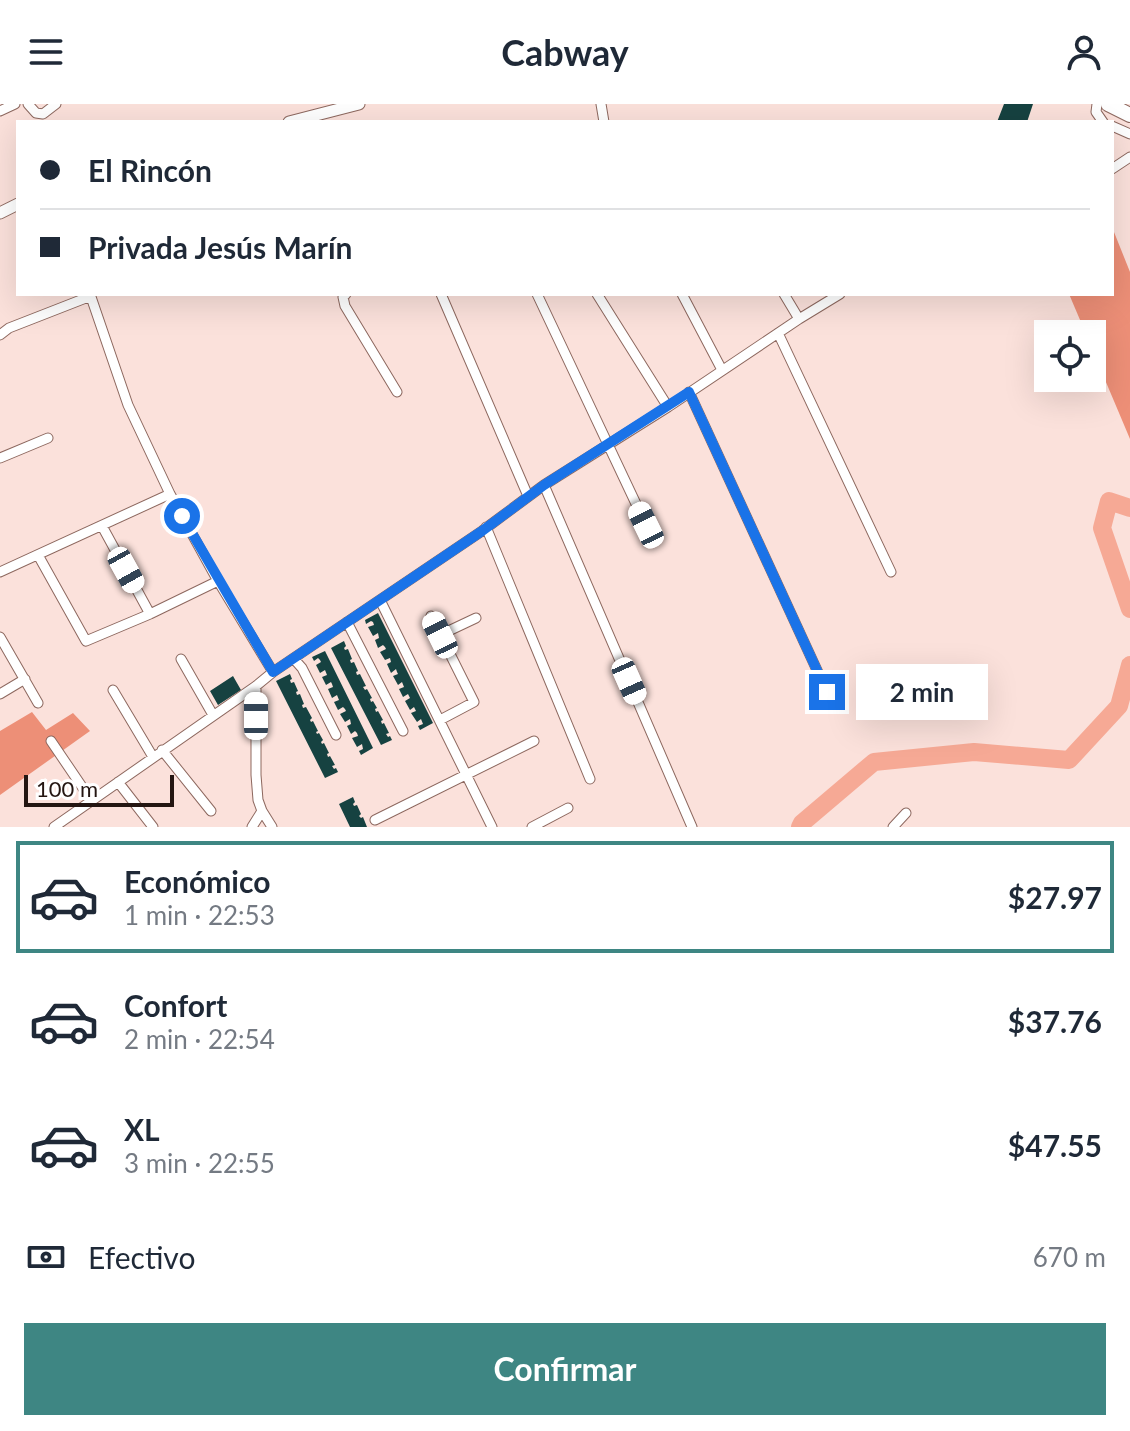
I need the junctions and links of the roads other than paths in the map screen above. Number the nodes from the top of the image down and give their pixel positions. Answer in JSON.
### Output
{"nodes":[{"id":1,"x":15,"y":104,"type":"edge"},
{"id":2,"x":28,"y":104,"type":"edge"},
{"id":3,"x":56,"y":104,"type":"edge"},
{"id":4,"x":359,"y":104,"type":"edge"},
{"id":5,"x":1108,"y":104,"type":"edge"},
{"id":6,"x":0,"y":111,"type":"edge"},
{"id":7,"x":1130,"y":115,"type":"edge"},
{"id":8,"x":297,"y":120,"type":"edge"},
{"id":9,"x":88,"y":296,"type":"edge"},
{"id":10,"x":90,"y":296,"type":"edge"},
{"id":11,"x":344,"y":296,"type":"edge"},
{"id":12,"x":442,"y":296,"type":"edge"},
{"id":13,"x":538,"y":296,"type":"edge"},
{"id":14,"x":598,"y":296,"type":"edge"},
{"id":15,"x":683,"y":296,"type":"edge"},
{"id":16,"x":785,"y":296,"type":"edge"},
{"id":17,"x":837,"y":296,"type":"edge"},
{"id":18,"x":799,"y":319,"type":"junction"},
{"id":19,"x":778,"y":333,"type":"junction"},
{"id":20,"x":0,"y":335,"type":"edge"},
{"id":21,"x":722,"y":370,"type":"junction"},
{"id":22,"x":397,"y":392,"type":"dead end"},
{"id":23,"x":689,"y":392,"type":"junction"},
{"id":24,"x":668,"y":407,"type":"junction"},
{"id":25,"x":48,"y":438,"type":"dead end"},
{"id":26,"x":607,"y":444,"type":"junction"},
{"id":27,"x":0,"y":458,"type":"edge"},
{"id":28,"x":544,"y":485,"type":"junction"},
{"id":29,"x":170,"y":494,"type":"junction"},
{"id":30,"x":528,"y":496,"type":"junction"},
{"id":31,"x":646,"y":525,"type":"dead end"},
{"id":32,"x":102,"y":526,"type":"junction"},
{"id":33,"x":486,"y":527,"type":"junction"},
{"id":34,"x":38,"y":555,"type":"junction"},
{"id":35,"x":0,"y":572,"type":"edge"},
{"id":36,"x":891,"y":572,"type":"dead end"},
{"id":37,"x":218,"y":581,"type":"junction"},
{"id":38,"x":380,"y":600,"type":"junction"},
{"id":39,"x":150,"y":614,"type":"junction"},
{"id":40,"x":431,"y":616,"type":"dead end"},
{"id":41,"x":476,"y":618,"type":"dead end"},
{"id":42,"x":347,"y":622,"type":"junction"},
{"id":43,"x":440,"y":635,"type":"junction"},
{"id":44,"x":0,"y":637,"type":"edge"},
{"id":45,"x":181,"y":659,"type":"dead end"},
{"id":46,"x":294,"y":659,"type":"junction"},
{"id":47,"x":273,"y":672,"type":"junction"},
{"id":48,"x":25,"y":679,"type":"junction"},
{"id":49,"x":256,"y":686,"type":"junction"},
{"id":50,"x":113,"y":690,"type":"dead end"},
{"id":51,"x":827,"y":692,"type":"dead end"},
{"id":52,"x":0,"y":694,"type":"edge"},
{"id":53,"x":38,"y":703,"type":"dead end"},
{"id":54,"x":213,"y":715,"type":"junction"},
{"id":55,"x":440,"y":720,"type":"junction"},
{"id":56,"x":403,"y":731,"type":"dead end"},
{"id":57,"x":336,"y":735,"type":"dead end"},
{"id":58,"x":51,"y":741,"type":"dead end"},
{"id":59,"x":534,"y":741,"type":"dead end"},
{"id":60,"x":162,"y":750,"type":"junction"},
{"id":61,"x":153,"y":757,"type":"junction"},
{"id":62,"x":466,"y":774,"type":"junction"},
{"id":63,"x":590,"y":779,"type":"dead end"},
{"id":64,"x":118,"y":782,"type":"junction"},
{"id":65,"x":91,"y":800,"type":"junction"},
{"id":66,"x":568,"y":808,"type":"dead end"},
{"id":67,"x":211,"y":811,"type":"dead end"},
{"id":68,"x":262,"y":811,"type":"junction"},
{"id":69,"x":906,"y":813,"type":"dead end"},
{"id":70,"x":69,"y":816,"type":"junction"},
{"id":71,"x":375,"y":820,"type":"dead end"},
{"id":72,"x":77,"y":826,"type":"edge"},
{"id":73,"x":54,"y":827,"type":"edge"},
{"id":74,"x":153,"y":827,"type":"edge"},
{"id":75,"x":252,"y":827,"type":"edge"},
{"id":76,"x":272,"y":827,"type":"edge"},
{"id":77,"x":492,"y":827,"type":"edge"},
{"id":78,"x":532,"y":827,"type":"edge"},
{"id":79,"x":692,"y":827,"type":"edge"},
{"id":80,"x":893,"y":827,"type":"edge"}],
"edges":[{"from":1,"to":6,"type":"street"},
{"from":2,"to":3,"type":"street"},
{"from":4,"to":8,"type":"street"},
{"from":5,"to":7,"type":"main road"},
{"from":9,"to":20,"type":"street"},
{"from":10,"to":29,"type":"street"},
{"from":11,"to":22,"type":"street"},
{"from":12,"to":30,"type":"street"},
{"from":13,"to":26,"type":"street"},
{"from":14,"to":24,"type":"street"},
{"from":15,"to":21,"type":"street"},
{"from":16,"to":18,"type":"street"},
{"from":17,"to":18,"type":"street"},
{"from":18,"to":19,"type":"street"},
{"from":19,"to":21,"type":"street"},
{"from":19,"to":36,"type":"street"},
{"from":21,"to":23,"type":"street"},
{"from":23,"to":24,"type":"street"},
{"from":23,"to":51,"type":"street"},
{"from":24,"to":26,"type":"street"},
{"from":25,"to":27,"type":"street"},
{"from":26,"to":28,"type":"street"},
{"from":26,"to":31,"type":"street"},
{"from":28,"to":30,"type":"street"},
{"from":28,"to":79,"type":"street"},
{"from":29,"to":32,"type":"street"},
{"from":29,"to":37,"type":"street"},
{"from":30,"to":33,"type":"street"},
{"from":32,"to":34,"type":"street"},
{"from":32,"to":39,"type":"street"},
{"from":33,"to":38,"type":"street"},
{"from":33,"to":63,"type":"street"},
{"from":34,"to":35,"type":"street"},
{"from":34,"to":39,"type":"street"},
{"from":37,"to":39,"type":"street"},
{"from":37,"to":47,"type":"street"},
{"from":38,"to":42,"type":"street"},
{"from":38,"to":55,"type":"street"},
{"from":40,"to":43,"type":"street"},
{"from":41,"to":43,"type":"street"},
{"from":42,"to":46,"type":"street"},
{"from":42,"to":56,"type":"street"},
{"from":43,"to":55,"type":"street"},
{"from":44,"to":48,"type":"street"},
{"from":45,"to":54,"type":"street"},
{"from":46,"to":47,"type":"street"},
{"from":46,"to":57,"type":"street"},
{"from":47,"to":49,"type":"street"},
{"from":48,"to":52,"type":"street"},
{"from":48,"to":53,"type":"street"},
{"from":49,"to":54,"type":"street"},
{"from":49,"to":68,"type":"street"},
{"from":50,"to":61,"type":"street"},
{"from":54,"to":60,"type":"street"},
{"from":55,"to":62,"type":"street"},
{"from":58,"to":65,"type":"street"},
{"from":59,"to":62,"type":"street"},
{"from":60,"to":61,"type":"street"},
{"from":60,"to":67,"type":"street"},
{"from":61,"to":64,"type":"street"},
{"from":62,"to":71,"type":"street"},
{"from":62,"to":77,"type":"street"},
{"from":64,"to":65,"type":"street"},
{"from":64,"to":74,"type":"street"},
{"from":65,"to":70,"type":"street"},
{"from":66,"to":78,"type":"street"},
{"from":68,"to":75,"type":"street"},
{"from":68,"to":76,"type":"street"},
{"from":69,"to":80,"type":"street"},
{"from":70,"to":72,"type":"street"},
{"from":70,"to":73,"type":"street"}]}
